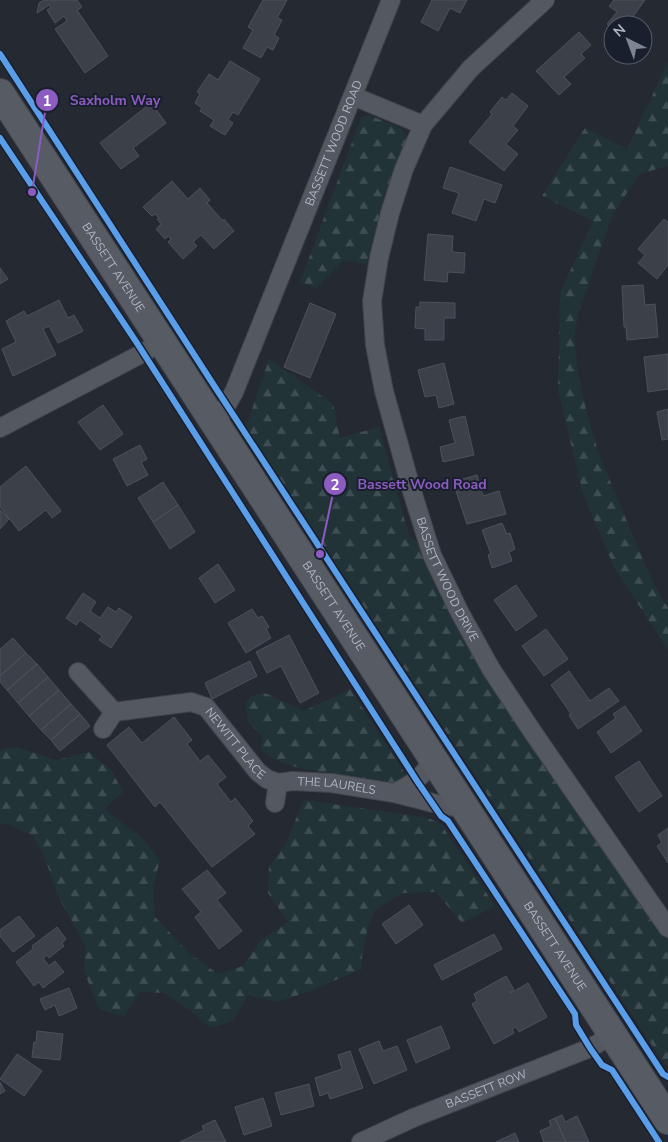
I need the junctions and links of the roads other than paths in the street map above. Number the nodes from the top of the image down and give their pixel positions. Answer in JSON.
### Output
{"nodes":[{"id":1,"x":391,"y":0,"type":"edge"},
{"id":2,"x":544,"y":0,"type":"edge"},
{"id":3,"x":0,"y":94,"type":"edge"},
{"id":4,"x":353,"y":96,"type":"junction"},
{"id":5,"x":423,"y":125,"type":"junction"},
{"id":6,"x":162,"y":341,"type":"junction"},
{"id":7,"x":216,"y":424,"type":"junction"},
{"id":8,"x":0,"y":428,"type":"edge"},
{"id":9,"x":78,"y":672,"type":"dead end"},
{"id":10,"x":114,"y":712,"type":"junction"},
{"id":11,"x":103,"y":729,"type":"dead end"},
{"id":12,"x":433,"y":760,"type":"junction"},
{"id":13,"x":278,"y":784,"type":"junction"},
{"id":14,"x":394,"y":793,"type":"junction"},
{"id":15,"x":275,"y":803,"type":"dead end"},
{"id":16,"x":465,"y":809,"type":"junction"},
{"id":17,"x":668,"y":928,"type":"edge"},
{"id":18,"x":612,"y":1035,"type":"junction"},
{"id":19,"x":666,"y":1113,"type":"edge"},
{"id":20,"x":361,"y":1142,"type":"edge"}],
"edges":[{"from":1,"to":4,"type":"street","name":"BASSETT WOOD ROAD"},
{"from":2,"to":5,"type":"street","name":"BASSETT WOOD DRIVE"},
{"from":3,"to":6,"type":"main road","name":"BASSETT AVENUE"},
{"from":4,"to":5,"type":"street"},
{"from":4,"to":7,"type":"street","name":"BASSETT WOOD ROAD"},
{"from":5,"to":17,"type":"street","name":"BASSETT WOOD DRIVE"},
{"from":6,"to":7,"type":"main road","name":"BASSETT AVENUE"},
{"from":6,"to":8,"type":"street"},
{"from":7,"to":12,"type":"main road","name":"BASSETT AVENUE"},
{"from":9,"to":10,"type":"street"},
{"from":10,"to":11,"type":"street"},
{"from":10,"to":13,"type":"street","name":"NEWITT PLACE"},
{"from":12,"to":14,"type":"street"},
{"from":12,"to":16,"type":"main road","name":"BASSETT AVENUE"},
{"from":13,"to":14,"type":"street","name":"THE LAURELS"},
{"from":13,"to":15,"type":"street","name":"NEWITT PLACE"},
{"from":14,"to":16,"type":"street","name":"THE LAURELS"},
{"from":16,"to":18,"type":"main road","name":"BASSETT AVENUE"},
{"from":18,"to":19,"type":"main road","name":"BASSETT AVENUE"},
{"from":18,"to":20,"type":"street","name":"BASSETT ROW"}]}
